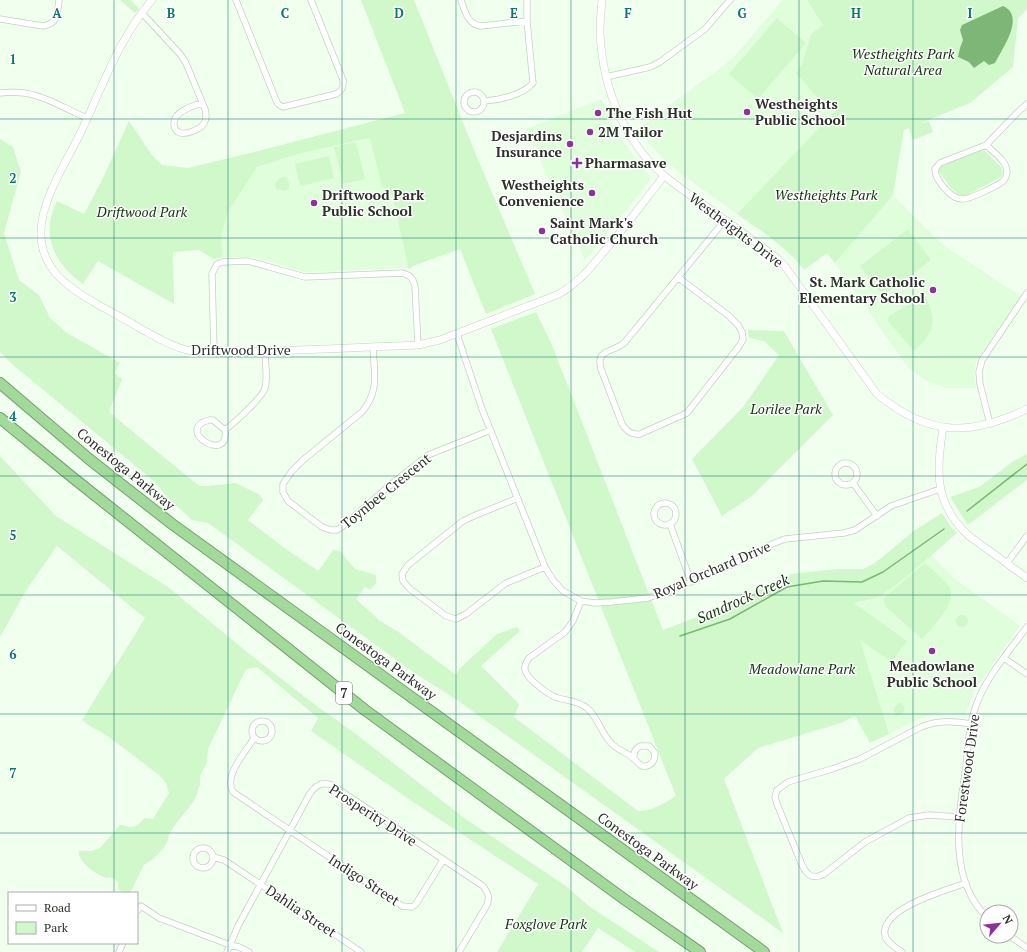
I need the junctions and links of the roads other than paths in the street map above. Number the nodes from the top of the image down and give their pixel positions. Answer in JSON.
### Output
{"nodes":[{"id":1,"x":59,"y":0,"type":"edge"},
{"id":2,"x":152,"y":0,"type":"edge"},
{"id":3,"x":236,"y":0,"type":"edge"},
{"id":4,"x":311,"y":0,"type":"edge"},
{"id":5,"x":461,"y":0,"type":"edge"},
{"id":6,"x":527,"y":0,"type":"edge"},
{"id":7,"x":602,"y":0,"type":"edge"},
{"id":8,"x":730,"y":0,"type":"edge"},
{"id":9,"x":142,"y":13,"type":"junction"},
{"id":10,"x":0,"y":19,"type":"edge"},
{"id":11,"x":527,"y":20,"type":"junction"},
{"id":12,"x":606,"y":78,"type":"junction"},
{"id":13,"x":0,"y":92,"type":"edge"},
{"id":14,"x":485,"y":101,"type":"dead end"},
{"id":15,"x":202,"y":103,"type":"junction"},
{"id":16,"x":1027,"y":104,"type":"edge"},
{"id":17,"x":87,"y":118,"type":"junction"},
{"id":18,"x":986,"y":146,"type":"junction"},
{"id":19,"x":664,"y":176,"type":"junction"},
{"id":20,"x":725,"y":220,"type":"junction"},
{"id":21,"x":679,"y":278,"type":"junction"},
{"id":22,"x":1027,"y":294,"type":"edge"},
{"id":23,"x":457,"y":334,"type":"junction"},
{"id":24,"x":418,"y":345,"type":"junction"},
{"id":25,"x":373,"y":347,"type":"junction"},
{"id":26,"x":265,"y":351,"type":"junction"},
{"id":27,"x":214,"y":352,"type":"junction"},
{"id":28,"x":0,"y":383,"type":"edge"},
{"id":29,"x":1027,"y":409,"type":"edge"},
{"id":30,"x":0,"y":418,"type":"edge"},
{"id":31,"x":990,"y":424,"type":"junction"},
{"id":32,"x":943,"y":428,"type":"junction"},
{"id":33,"x":225,"y":430,"type":"junction"},
{"id":34,"x":491,"y":430,"type":"junction"},
{"id":35,"x":853,"y":483,"type":"dead end"},
{"id":36,"x":940,"y":489,"type":"junction"},
{"id":37,"x":518,"y":498,"type":"junction"},
{"id":38,"x":877,"y":516,"type":"junction"},
{"id":39,"x":670,"y":524,"type":"dead end"},
{"id":40,"x":1027,"y":536,"type":"edge"},
{"id":41,"x":1007,"y":563,"type":"junction"},
{"id":42,"x":545,"y":567,"type":"junction"},
{"id":43,"x":1027,"y":578,"type":"edge"},
{"id":44,"x":691,"y":582,"type":"junction"},
{"id":45,"x":581,"y":601,"type":"junction"},
{"id":46,"x":1027,"y":627,"type":"edge"},
{"id":47,"x":1004,"y":658,"type":"junction"},
{"id":48,"x":1027,"y":674,"type":"edge"},
{"id":49,"x":971,"y":724,"type":"junction"},
{"id":50,"x":254,"y":738,"type":"dead end"},
{"id":51,"x":634,"y":759,"type":"dead end"},
{"id":52,"x":959,"y":818,"type":"junction"},
{"id":53,"x":290,"y":831,"type":"junction"},
{"id":54,"x":213,"y":857,"type":"dead end"},
{"id":55,"x":443,"y":860,"type":"junction"},
{"id":56,"x":966,"y":883,"type":"junction"},
{"id":57,"x":260,"y":884,"type":"junction"},
{"id":58,"x":979,"y":907,"type":"edge"},
{"id":59,"x":138,"y":910,"type":"edge"},
{"id":60,"x":230,"y":945,"type":"junction"},
{"id":61,"x":227,"y":952,"type":"edge"},
{"id":62,"x":249,"y":952,"type":"edge"},
{"id":63,"x":361,"y":952,"type":"edge"},
{"id":64,"x":458,"y":952,"type":"edge"},
{"id":65,"x":700,"y":952,"type":"edge"},
{"id":66,"x":764,"y":952,"type":"edge"},
{"id":67,"x":902,"y":952,"type":"edge"}],
"edges":[{"from":1,"to":10,"type":"street"},
{"from":2,"to":9,"type":"street","name":"Driftwood Drive"},
{"from":3,"to":4,"type":"street"},
{"from":5,"to":11,"type":"street"},
{"from":6,"to":11,"type":"street"},
{"from":7,"to":12,"type":"street","name":"Westheights Drive"},
{"from":8,"to":12,"type":"street"},
{"from":9,"to":15,"type":"street"},
{"from":9,"to":17,"type":"street","name":"Driftwood Drive"},
{"from":11,"to":14,"type":"street"},
{"from":12,"to":19,"type":"street","name":"Westheights Drive"},
{"from":13,"to":17,"type":"street"},
{"from":15,"to":15,"type":"street"},
{"from":16,"to":18,"type":"street"},
{"from":17,"to":27,"type":"street","name":"Driftwood Drive"},
{"from":18,"to":18,"type":"street"},
{"from":19,"to":20,"type":"street","name":"Westheights Drive"},
{"from":19,"to":23,"type":"street","name":"Driftwood Drive"},
{"from":20,"to":21,"type":"street"},
{"from":20,"to":32,"type":"street","name":"Westheights Drive"},
{"from":21,"to":21,"type":"street"},
{"from":22,"to":31,"type":"street"},
{"from":23,"to":24,"type":"street","name":"Driftwood Drive"},
{"from":23,"to":34,"type":"street","name":"Royal Orchard Drive"},
{"from":24,"to":25,"type":"street","name":"Driftwood Drive"},
{"from":24,"to":27,"type":"street"},
{"from":25,"to":26,"type":"street","name":"Driftwood Drive"},
{"from":25,"to":34,"type":"street","name":"Toynbee Crescent"},
{"from":26,"to":27,"type":"street","name":"Driftwood Drive"},
{"from":26,"to":33,"type":"street"},
{"from":28,"to":66,"type":"highway","name":"Conestoga Parkway"},
{"from":29,"to":31,"type":"street","name":"Westheights Drive"},
{"from":30,"to":65,"type":"highway","number":"7"},
{"from":31,"to":32,"type":"street","name":"Westheights Drive"},
{"from":32,"to":36,"type":"street"},
{"from":33,"to":33,"type":"street"},
{"from":34,"to":37,"type":"street","name":"Royal Orchard Drive"},
{"from":35,"to":38,"type":"street"},
{"from":36,"to":38,"type":"street","name":"Royal Orchard Drive"},
{"from":36,"to":41,"type":"street"},
{"from":37,"to":42,"type":"street","name":"Royal Orchard Drive"},
{"from":37,"to":42,"type":"street"},
{"from":38,"to":44,"type":"street","name":"Royal Orchard Drive"},
{"from":39,"to":44,"type":"street"},
{"from":40,"to":41,"type":"street"},
{"from":41,"to":43,"type":"street"},
{"from":42,"to":45,"type":"street","name":"Royal Orchard Drive"},
{"from":44,"to":45,"type":"street","name":"Royal Orchard Drive"},
{"from":45,"to":51,"type":"street"},
{"from":46,"to":47,"type":"street","name":"Forestwood Drive"},
{"from":47,"to":48,"type":"street"},
{"from":47,"to":49,"type":"street","name":"Forestwood Drive"},
{"from":49,"to":52,"type":"street","name":"Forestwood Drive"},
{"from":49,"to":52,"type":"street"},
{"from":50,"to":53,"type":"street"},
{"from":52,"to":56,"type":"street","name":"Forestwood Drive"},
{"from":53,"to":55,"type":"street","name":"Indigo Street"},
{"from":53,"to":55,"type":"street","name":"Prosperity Drive"},
{"from":53,"to":57,"type":"street","name":"Prosperity Drive"},
{"from":54,"to":57,"type":"street","name":"Dahlia Street"},
{"from":55,"to":64,"type":"street","name":"Prosperity Drive"},
{"from":56,"to":58,"type":"street","name":"Forestwood Drive"},
{"from":56,"to":67,"type":"street"},
{"from":57,"to":60,"type":"street","name":"Prosperity Drive"},
{"from":57,"to":63,"type":"street","name":"Dahlia Street"},
{"from":59,"to":60,"type":"street"},
{"from":60,"to":61,"type":"street","name":"Prosperity Drive"},
{"from":60,"to":62,"type":"street"}]}
